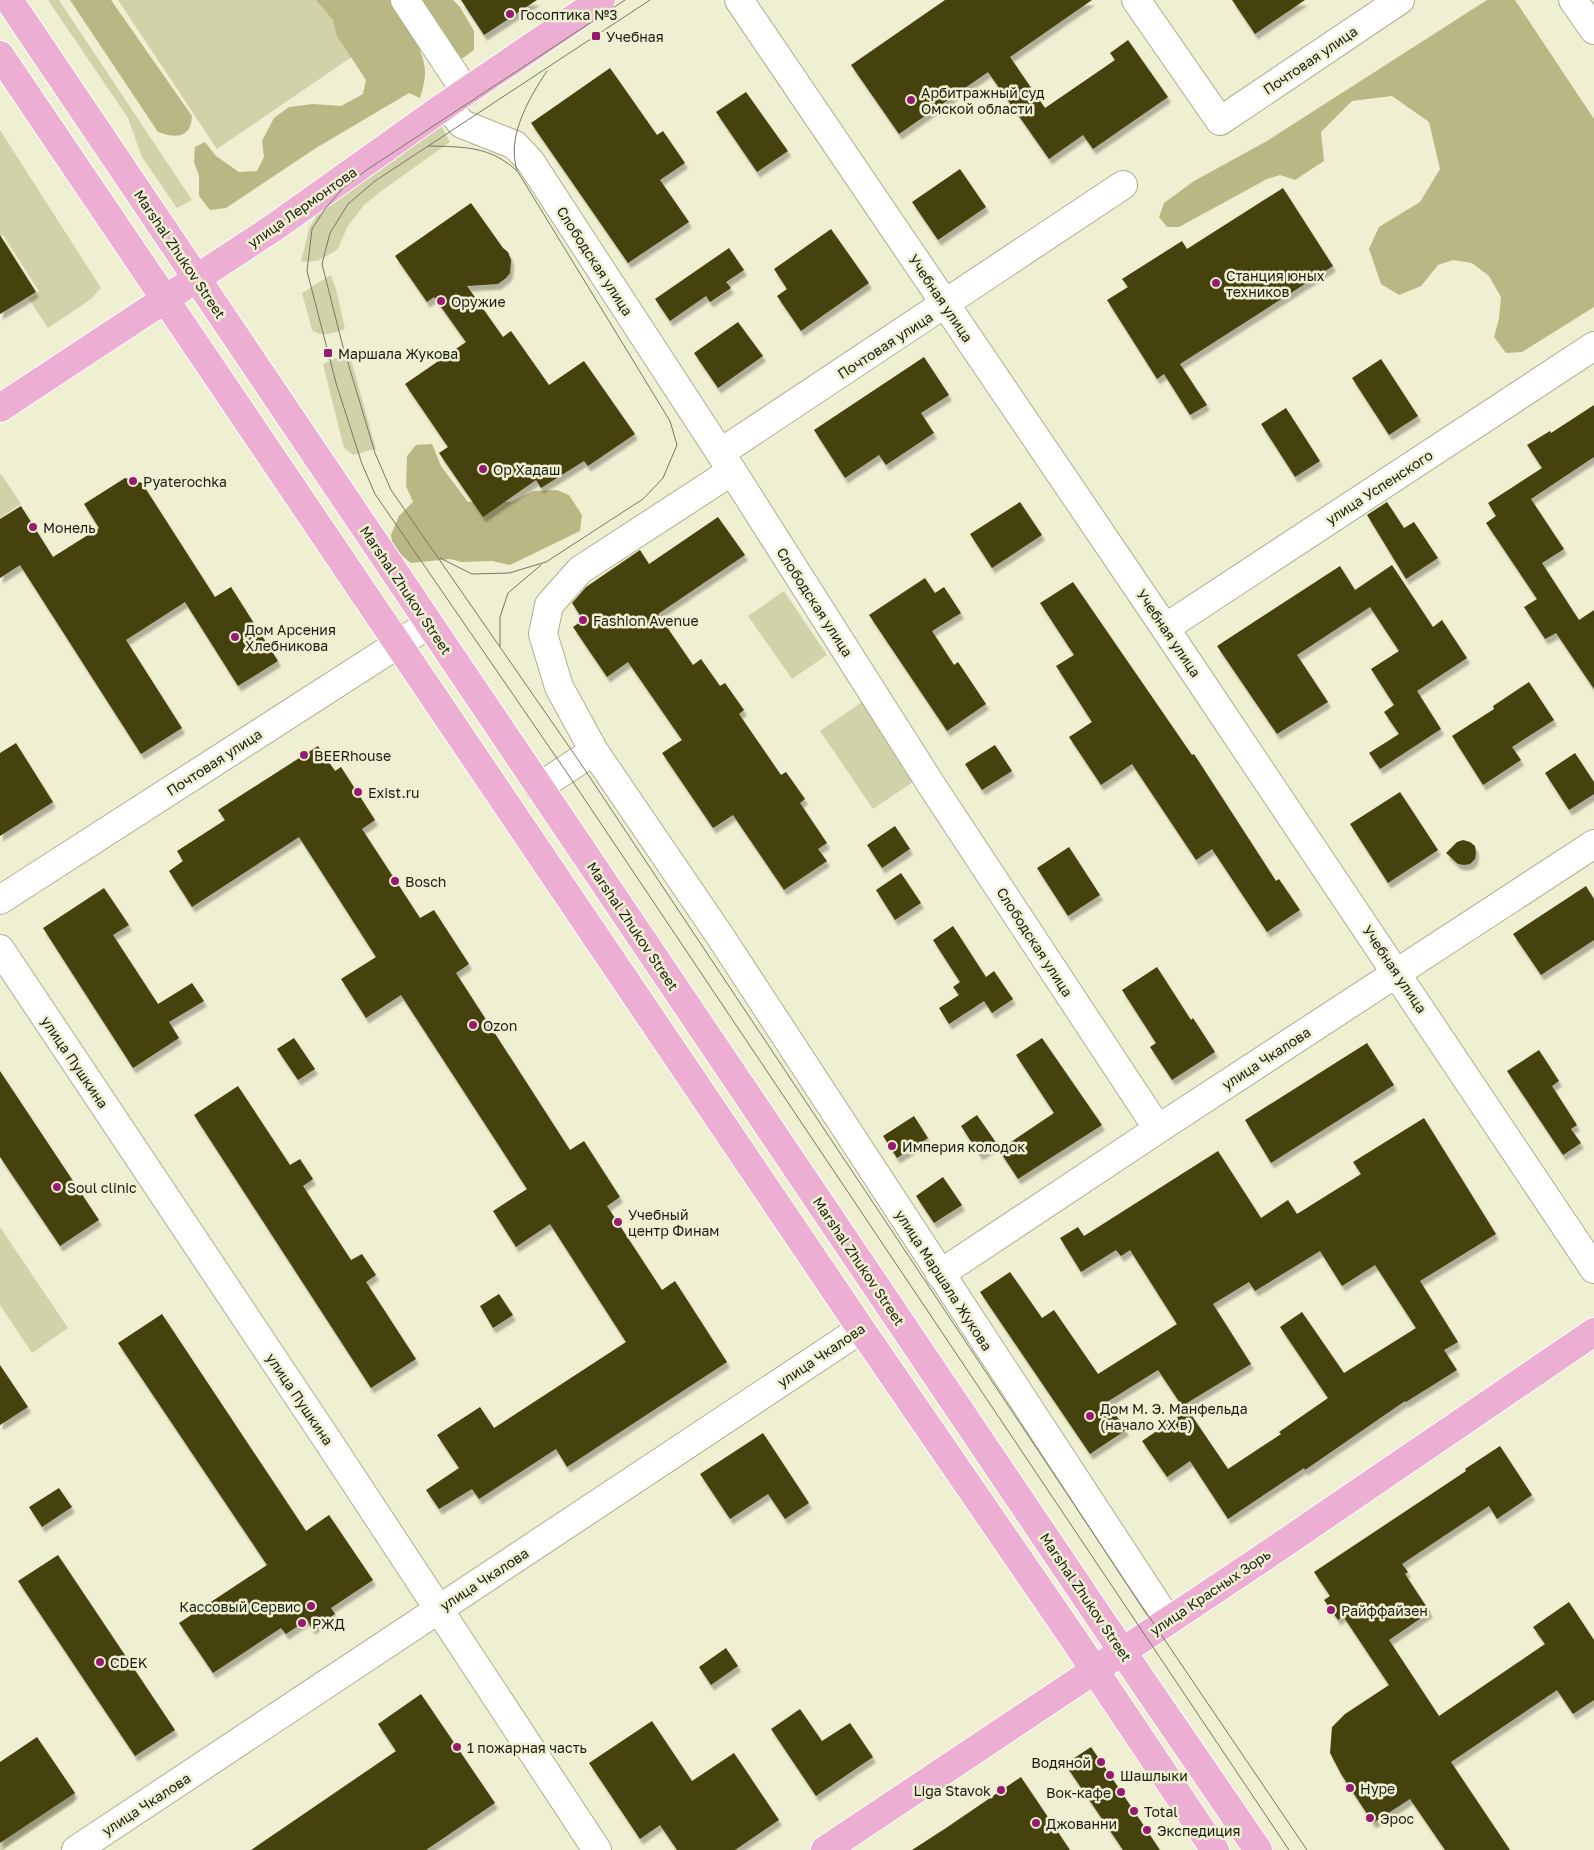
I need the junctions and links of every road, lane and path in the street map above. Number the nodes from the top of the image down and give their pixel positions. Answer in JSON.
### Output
{"nodes":[{"id":1,"x":9,"y":0,"type":"edge"},
{"id":2,"x":405,"y":0,"type":"edge"},
{"id":3,"x":601,"y":0,"type":"edge"},
{"id":4,"x":739,"y":0,"type":"edge"},
{"id":5,"x":1136,"y":0,"type":"edge"},
{"id":6,"x":1400,"y":0,"type":"edge"},
{"id":7,"x":1573,"y":0,"type":"edge"},
{"id":8,"x":1594,"y":30,"type":"edge"},
{"id":9,"x":0,"y":55,"type":"edge"},
{"id":10,"x":456,"y":98,"type":"junction"},
{"id":11,"x":1124,"y":185,"type":"dead end"},
{"id":12,"x":197,"y":279,"type":"junction"},
{"id":13,"x":166,"y":300,"type":"junction"},
{"id":14,"x":946,"y":304,"type":"junction"},
{"id":15,"x":1594,"y":346,"type":"edge"},
{"id":16,"x":0,"y":408,"type":"edge"},
{"id":17,"x":726,"y":462,"type":"junction"},
{"id":18,"x":549,"y":605,"type":"joint"},
{"id":19,"x":429,"y":624,"type":"junction"},
{"id":20,"x":1165,"y":628,"type":"junction"},
{"id":21,"x":398,"y":644,"type":"junction"},
{"id":22,"x":594,"y":751,"type":"junction"},
{"id":23,"x":539,"y":787,"type":"junction"},
{"id":24,"x":1594,"y":844,"type":"edge"},
{"id":25,"x":0,"y":900,"type":"edge"},
{"id":26,"x":0,"y":949,"type":"edge"},
{"id":27,"x":1397,"y":973,"type":"junction"},
{"id":28,"x":1158,"y":1129,"type":"junction"},
{"id":29,"x":1594,"y":1269,"type":"edge"},
{"id":30,"x":940,"y":1274,"type":"junction"},
{"id":31,"x":891,"y":1308,"type":"junction"},
{"id":32,"x":861,"y":1330,"type":"junction"},
{"id":33,"x":1594,"y":1332,"type":"edge"},
{"id":34,"x":438,"y":1609,"type":"junction"},
{"id":35,"x":1168,"y":1621,"type":"junction"},
{"id":36,"x":1122,"y":1651,"type":"junction"},
{"id":37,"x":1094,"y":1670,"type":"junction"},
{"id":38,"x":76,"y":1850,"type":"edge"},
{"id":39,"x":598,"y":1850,"type":"edge"},
{"id":40,"x":825,"y":1850,"type":"edge"},
{"id":41,"x":1215,"y":1850,"type":"edge"},
{"id":42,"x":1258,"y":1850,"type":"edge"}],
"edges":[{"from":1,"to":12,"type":"main road","name":"Marshal Zhukov Street"},
{"from":2,"to":10,"type":"street","name":"Слободская улица"},
{"from":3,"to":10,"type":"main road","name":"улица Лермонтова"},
{"from":4,"to":14,"type":"street","name":"Учебная улица"},
{"from":5,"to":6,"type":"street","name":"Почтовая улица"},
{"from":7,"to":8,"type":"street"},
{"from":9,"to":13,"type":"main road"},
{"from":10,"to":12,"type":"main road","name":"улица Лермонтова"},
{"from":10,"to":17,"type":"street","name":"Слободская улица"},
{"from":11,"to":14,"type":"street","name":"Почтовая улица"},
{"from":12,"to":13,"type":"main road","name":"улица Лермонтова"},
{"from":12,"to":19,"type":"main road","name":"Marshal Zhukov Street"},
{"from":13,"to":16,"type":"main road","name":"улица Лермонтова"},
{"from":13,"to":21,"type":"main road"},
{"from":14,"to":17,"type":"street","name":"Почтовая улица"},
{"from":14,"to":20,"type":"street","name":"Учебная улица"},
{"from":15,"to":20,"type":"street","name":"улица Успенского"},
{"from":17,"to":18,"type":"street","name":"Почтовая улица"},
{"from":17,"to":28,"type":"street","name":"Слободская улица"},
{"from":18,"to":22,"type":"street","name":"улица Маршала Жукова"},
{"from":19,"to":21,"type":"street","name":"Почтовая улица"},
{"from":19,"to":23,"type":"main road","name":"Marshal Zhukov Street"},
{"from":20,"to":27,"type":"street","name":"Учебная улица"},
{"from":21,"to":25,"type":"street","name":"Почтовая улица"},
{"from":21,"to":32,"type":"main road"},
{"from":22,"to":23,"type":"street"},
{"from":22,"to":30,"type":"street","name":"улица Маршала Жукова"},
{"from":23,"to":31,"type":"main road","name":"Marshal Zhukov Street"},
{"from":24,"to":27,"type":"street","name":"улица Чкалова"},
{"from":26,"to":34,"type":"street","name":"улица Пушкина"},
{"from":27,"to":28,"type":"street","name":"улица Чкалова"},
{"from":27,"to":29,"type":"street","name":"Учебная улица"},
{"from":28,"to":30,"type":"street","name":"улица Чкалова"},
{"from":30,"to":35,"type":"street","name":"улица Маршала Жукова"},
{"from":31,"to":32,"type":"main road","name":"улица Чкалова"},
{"from":31,"to":36,"type":"main road","name":"Marshal Zhukov Street"},
{"from":32,"to":34,"type":"street","name":"улица Чкалова"},
{"from":32,"to":37,"type":"main road"},
{"from":33,"to":35,"type":"main road","name":"улица Красных Зорь"},
{"from":34,"to":38,"type":"street","name":"улица Чкалова"},
{"from":34,"to":39,"type":"street","name":"улица Пушкина"},
{"from":35,"to":36,"type":"main road","name":"улица Красных Зорь"},
{"from":36,"to":37,"type":"main road","name":"улица Красных Зорь"},
{"from":36,"to":42,"type":"main road","name":"Marshal Zhukov Street"},
{"from":37,"to":40,"type":"main road","name":"улица Красных Зорь"},
{"from":37,"to":41,"type":"main road"}]}
